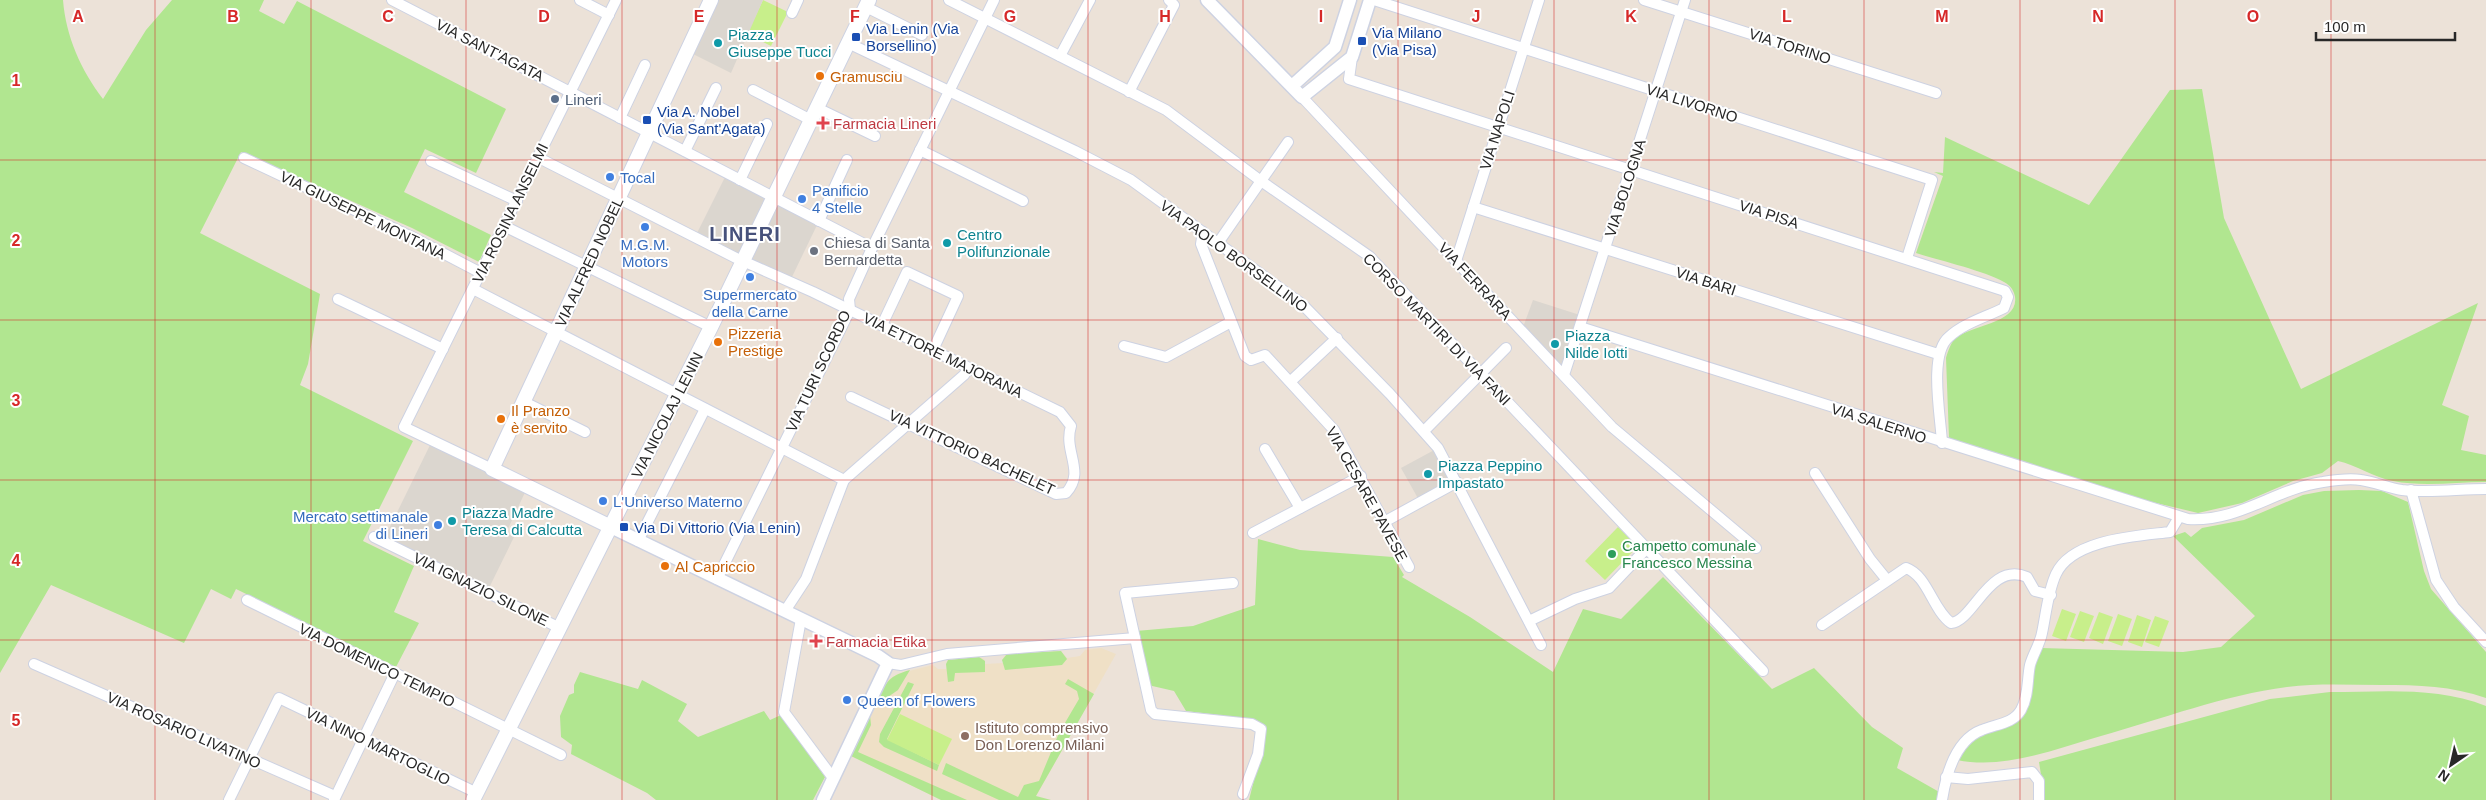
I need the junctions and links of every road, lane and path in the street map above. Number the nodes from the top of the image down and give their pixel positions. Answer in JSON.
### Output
{"nodes":[{"id":1,"x":392,"y":0,"type":"edge"},
{"id":2,"x":580,"y":0,"type":"edge"},
{"id":3,"x":616,"y":0,"type":"edge"},
{"id":4,"x":711,"y":0,"type":"edge"},
{"id":5,"x":798,"y":0,"type":"edge"},
{"id":6,"x":949,"y":0,"type":"edge"},
{"id":7,"x":994,"y":0,"type":"edge"},
{"id":8,"x":1090,"y":0,"type":"edge"},
{"id":9,"x":1207,"y":0,"type":"edge"},
{"id":10,"x":1350,"y":0,"type":"edge"},
{"id":11,"x":1372,"y":0,"type":"edge"},
{"id":12,"x":1539,"y":0,"type":"edge"},
{"id":13,"x":1644,"y":0,"type":"edge"},
{"id":14,"x":1685,"y":0,"type":"edge"},
{"id":15,"x":868,"y":3,"type":"edge"},
{"id":16,"x":1172,"y":3,"type":"edge"},
{"id":17,"x":1681,"y":12,"type":"junction"},
{"id":18,"x":792,"y":13,"type":"dead end"},
{"id":19,"x":609,"y":15,"type":"junction"},
{"id":20,"x":986,"y":18,"type":"junction"},
{"id":21,"x":922,"y":35,"type":"dead end"},
{"id":22,"x":848,"y":43,"type":"junction"},
{"id":23,"x":1524,"y":48,"type":"junction"},
{"id":24,"x":1060,"y":56,"type":"junction"},
{"id":25,"x":1352,"y":57,"type":"junction"},
{"id":26,"x":645,"y":65,"type":"dead end"},
{"id":27,"x":1292,"y":86,"type":"junction"},
{"id":28,"x":716,"y":88,"type":"dead end"},
{"id":29,"x":753,"y":90,"type":"dead end"},
{"id":30,"x":1656,"y":91,"type":"junction"},
{"id":31,"x":570,"y":92,"type":"junction"},
{"id":32,"x":949,"y":92,"type":"junction"},
{"id":33,"x":1129,"y":92,"type":"junction"},
{"id":34,"x":1936,"y":93,"type":"dead end"},
{"id":35,"x":1302,"y":97,"type":"junction"},
{"id":36,"x":817,"y":108,"type":"junction"},
{"id":37,"x":620,"y":118,"type":"junction"},
{"id":38,"x":811,"y":120,"type":"junction"},
{"id":39,"x":768,"y":124,"type":"dead end"},
{"id":40,"x":1498,"y":128,"type":"junction"},
{"id":41,"x":649,"y":133,"type":"junction"},
{"id":42,"x":875,"y":136,"type":"dead end"},
{"id":43,"x":1288,"y":142,"type":"dead end"},
{"id":44,"x":920,"y":150,"type":"junction"},
{"id":45,"x":685,"y":151,"type":"junction"},
{"id":46,"x":537,"y":157,"type":"junction"},
{"id":47,"x":244,"y":158,"type":"dead end"},
{"id":48,"x":847,"y":160,"type":"dead end"},
{"id":49,"x":431,"y":161,"type":"dead end"},
{"id":50,"x":1630,"y":170,"type":"junction"},
{"id":51,"x":740,"y":180,"type":"junction"},
{"id":52,"x":1261,"y":181,"type":"junction"},
{"id":53,"x":774,"y":197,"type":"junction"},
{"id":54,"x":618,"y":198,"type":"junction"},
{"id":55,"x":1023,"y":200,"type":"dead end"},
{"id":56,"x":516,"y":201,"type":"junction"},
{"id":57,"x":1473,"y":208,"type":"junction"},
{"id":58,"x":818,"y":220,"type":"junction"},
{"id":59,"x":504,"y":226,"type":"junction"},
{"id":60,"x":1203,"y":232,"type":"junction"},
{"id":61,"x":1218,"y":243,"type":"junction"},
{"id":62,"x":872,"y":248,"type":"junction"},
{"id":63,"x":1605,"y":249,"type":"junction"},
{"id":64,"x":1908,"y":258,"type":"junction"},
{"id":65,"x":744,"y":260,"type":"junction"},
{"id":66,"x":1456,"y":261,"type":"junction"},
{"id":67,"x":586,"y":266,"type":"junction"},
{"id":68,"x":480,"y":273,"type":"junction"},
{"id":69,"x":473,"y":289,"type":"junction"},
{"id":70,"x":338,"y":299,"type":"dead end"},
{"id":71,"x":850,"y":310,"type":"junction"},
{"id":72,"x":1231,"y":322,"type":"junction"},
{"id":73,"x":882,"y":325,"type":"junction"},
{"id":74,"x":711,"y":328,"type":"junction"},
{"id":75,"x":1580,"y":328,"type":"junction"},
{"id":76,"x":556,"y":332,"type":"junction"},
{"id":77,"x":1337,"y":338,"type":"junction"},
{"id":78,"x":1124,"y":346,"type":"dead end"},
{"id":79,"x":1506,"y":348,"type":"dead end"},
{"id":80,"x":443,"y":349,"type":"junction"},
{"id":81,"x":933,"y":350,"type":"junction"},
{"id":82,"x":1938,"y":354,"type":"junction"},
{"id":83,"x":969,"y":368,"type":"junction"},
{"id":84,"x":1481,"y":374,"type":"junction"},
{"id":85,"x":1564,"y":375,"type":"junction"},
{"id":86,"x":1291,"y":381,"type":"junction"},
{"id":87,"x":677,"y":395,"type":"junction"},
{"id":88,"x":851,"y":397,"type":"dead end"},
{"id":89,"x":524,"y":402,"type":"junction"},
{"id":90,"x":705,"y":409,"type":"junction"},
{"id":91,"x":910,"y":424,"type":"junction"},
{"id":92,"x":1424,"y":430,"type":"junction"},
{"id":93,"x":585,"y":432,"type":"dead end"},
{"id":94,"x":1068,"y":438,"type":"joint"},
{"id":95,"x":1942,"y":443,"type":"junction"},
{"id":96,"x":782,"y":448,"type":"junction"},
{"id":97,"x":1265,"y":449,"type":"dead end"},
{"id":98,"x":492,"y":469,"type":"junction"},
{"id":99,"x":1815,"y":473,"type":"dead end"},
{"id":100,"x":1361,"y":476,"type":"junction"},
{"id":101,"x":844,"y":480,"type":"junction"},
{"id":102,"x":1457,"y":482,"type":"junction"},
{"id":103,"x":2486,"y":489,"type":"edge"},
{"id":104,"x":2411,"y":490,"type":"junction"},
{"id":105,"x":1300,"y":508,"type":"junction"},
{"id":106,"x":2179,"y":518,"type":"junction"},
{"id":107,"x":1384,"y":522,"type":"junction"},
{"id":108,"x":611,"y":528,"type":"junction"},
{"id":109,"x":1253,"y":533,"type":"dead end"},
{"id":110,"x":374,"y":537,"type":"dead end"},
{"id":111,"x":638,"y":541,"type":"junction"},
{"id":112,"x":1756,"y":548,"type":"dead end"},
{"id":113,"x":1646,"y":549,"type":"junction"},
{"id":114,"x":1409,"y":567,"type":"dead end"},
{"id":115,"x":717,"y":579,"type":"junction"},
{"id":116,"x":1887,"y":580,"type":"junction"},
{"id":117,"x":1233,"y":583,"type":"dead end"},
{"id":118,"x":2051,"y":595,"type":"junction"},
{"id":119,"x":247,"y":600,"type":"dead end"},
{"id":120,"x":785,"y":611,"type":"junction"},
{"id":121,"x":801,"y":619,"type":"junction"},
{"id":122,"x":1529,"y":621,"type":"junction"},
{"id":123,"x":1822,"y":625,"type":"dead end"},
{"id":124,"x":560,"y":628,"type":"junction"},
{"id":125,"x":1135,"y":638,"type":"junction"},
{"id":126,"x":2486,"y":642,"type":"edge"},
{"id":127,"x":1541,"y":645,"type":"dead end"},
{"id":128,"x":888,"y":663,"type":"junction"},
{"id":129,"x":34,"y":664,"type":"dead end"},
{"id":130,"x":1763,"y":671,"type":"dead end"},
{"id":131,"x":394,"y":673,"type":"junction"},
{"id":132,"x":508,"y":729,"type":"junction"},
{"id":133,"x":363,"y":738,"type":"junction"},
{"id":134,"x":561,"y":755,"type":"dead end"},
{"id":135,"x":249,"y":759,"type":"junction"},
{"id":136,"x":1946,"y":777,"type":"junction"},
{"id":137,"x":833,"y":778,"type":"junction"},
{"id":138,"x":1243,"y":794,"type":"dead end"},
{"id":139,"x":475,"y":797,"type":"edge"},
{"id":140,"x":334,"y":798,"type":"edge"},
{"id":141,"x":230,"y":800,"type":"edge"},
{"id":142,"x":822,"y":800,"type":"edge"},
{"id":143,"x":1942,"y":800,"type":"edge"},
{"id":144,"x":2039,"y":800,"type":"edge"}],
"edges":[{"from":1,"to":31,"type":"street","name":"VIA SANT'AGATA"},
{"from":2,"to":19,"type":"street"},
{"from":3,"to":19,"type":"street","name":"VIA ROSINA ANSELMI"},
{"from":4,"to":41,"type":"main road","name":"VIA ALFRED NOBEL"},
{"from":5,"to":18,"type":"street"},
{"from":6,"to":20,"type":"street","name":"CORSO MARTIRI DI VIA FANI"},
{"from":7,"to":20,"type":"street","name":"VIA TURI SCORDO"},
{"from":8,"to":24,"type":"street"},
{"from":9,"to":27,"type":"street","name":"VIA FERRARA"},
{"from":10,"to":27,"type":"street"},
{"from":11,"to":23,"type":"street","name":"VIA LIVORNO"},
{"from":11,"to":25,"type":"street"},
{"from":12,"to":23,"type":"street","name":"VIA NAPOLI"},
{"from":13,"to":17,"type":"street","name":"VIA TORINO"},
{"from":14,"to":17,"type":"street","name":"VIA BOLOGNA"},
{"from":15,"to":21,"type":"street"},
{"from":15,"to":22,"type":"main road","name":"VIA NICOLAJ LENIN"},
{"from":16,"to":33,"type":"street"},
{"from":17,"to":30,"type":"street","name":"VIA BOLOGNA"},
{"from":17,"to":34,"type":"street","name":"VIA TORINO"},
{"from":19,"to":31,"type":"street","name":"VIA ROSINA ANSELMI"},
{"from":20,"to":24,"type":"street","name":"CORSO MARTIRI DI VIA FANI"},
{"from":20,"to":32,"type":"street","name":"VIA TURI SCORDO"},
{"from":22,"to":32,"type":"street","name":"VIA PAOLO BORSELLINO"},
{"from":22,"to":36,"type":"main road","name":"VIA NICOLAJ LENIN"},
{"from":23,"to":30,"type":"street","name":"VIA LIVORNO"},
{"from":23,"to":40,"type":"street","name":"VIA NAPOLI"},
{"from":24,"to":33,"type":"street","name":"CORSO MARTIRI DI VIA FANI"},
{"from":25,"to":35,"type":"street"},
{"from":25,"to":40,"type":"street","name":"VIA PISA"},
{"from":26,"to":37,"type":"street"},
{"from":27,"to":35,"type":"street","name":"VIA FERRARA"},
{"from":28,"to":45,"type":"street"},
{"from":29,"to":38,"type":"street"},
{"from":30,"to":50,"type":"street","name":"VIA BOLOGNA"},
{"from":30,"to":64,"type":"street","name":"VIA LIVORNO"},
{"from":31,"to":37,"type":"street","name":"VIA SANT'AGATA"},
{"from":31,"to":46,"type":"street","name":"VIA ROSINA ANSELMI"},
{"from":32,"to":44,"type":"street","name":"VIA TURI SCORDO"},
{"from":32,"to":60,"type":"street","name":"VIA PAOLO BORSELLINO"},
{"from":33,"to":52,"type":"street","name":"CORSO MARTIRI DI VIA FANI"},
{"from":35,"to":66,"type":"street","name":"VIA FERRARA"},
{"from":36,"to":38,"type":"main road","name":"VIA NICOLAJ LENIN"},
{"from":36,"to":42,"type":"street"},
{"from":37,"to":41,"type":"street","name":"VIA SANT'AGATA"},
{"from":38,"to":53,"type":"main road","name":"VIA NICOLAJ LENIN"},
{"from":39,"to":51,"type":"street"},
{"from":40,"to":50,"type":"street","name":"VIA PISA"},
{"from":40,"to":57,"type":"street","name":"VIA NAPOLI"},
{"from":41,"to":45,"type":"street","name":"VIA SANT'AGATA"},
{"from":41,"to":54,"type":"main road","name":"VIA ALFRED NOBEL"},
{"from":43,"to":52,"type":"street"},
{"from":44,"to":55,"type":"street"},
{"from":44,"to":62,"type":"street","name":"VIA TURI SCORDO"},
{"from":45,"to":51,"type":"street","name":"VIA SANT'AGATA"},
{"from":46,"to":54,"type":"street","name":"VIA ETTORE MAJORANA"},
{"from":46,"to":56,"type":"street","name":"VIA ROSINA ANSELMI"},
{"from":47,"to":68,"type":"street","name":"VIA GIUSEPPE MONTANA"},
{"from":48,"to":58,"type":"street"},
{"from":49,"to":56,"type":"street"},
{"from":50,"to":63,"type":"street","name":"VIA BOLOGNA"},
{"from":50,"to":64,"type":"street","name":"VIA PISA"},
{"from":51,"to":53,"type":"street","name":"VIA SANT'AGATA"},
{"from":52,"to":61,"type":"street"},
{"from":52,"to":84,"type":"street","name":"CORSO MARTIRI DI VIA FANI"},
{"from":53,"to":58,"type":"street","name":"VIA SANT'AGATA"},
{"from":53,"to":65,"type":"main road","name":"VIA NICOLAJ LENIN"},
{"from":54,"to":65,"type":"street","name":"VIA ETTORE MAJORANA"},
{"from":54,"to":67,"type":"main road","name":"VIA ALFRED NOBEL"},
{"from":56,"to":59,"type":"street","name":"VIA ROSINA ANSELMI"},
{"from":57,"to":63,"type":"street","name":"VIA BARI"},
{"from":57,"to":66,"type":"street","name":"VIA NAPOLI"},
{"from":58,"to":62,"type":"street","name":"VIA SANT'AGATA"},
{"from":59,"to":67,"type":"street"},
{"from":59,"to":68,"type":"street","name":"VIA ROSINA ANSELMI"},
{"from":60,"to":61,"type":"street","name":"VIA PAOLO BORSELLINO"},
{"from":60,"to":72,"type":"street"},
{"from":61,"to":77,"type":"street","name":"VIA PAOLO BORSELLINO"},
{"from":62,"to":71,"type":"street","name":"VIA TURI SCORDO"},
{"from":63,"to":75,"type":"street","name":"VIA BOLOGNA"},
{"from":63,"to":82,"type":"street","name":"VIA BARI"},
{"from":64,"to":82,"type":"street","name":"VIA PISA"},
{"from":65,"to":71,"type":"street","name":"VIA ETTORE MAJORANA"},
{"from":65,"to":74,"type":"main road","name":"VIA NICOLAJ LENIN"},
{"from":66,"to":85,"type":"street","name":"VIA FERRARA"},
{"from":67,"to":74,"type":"street"},
{"from":67,"to":76,"type":"main road","name":"VIA ALFRED NOBEL"},
{"from":68,"to":69,"type":"street","name":"VIA ROSINA ANSELMI"},
{"from":69,"to":76,"type":"street"},
{"from":69,"to":80,"type":"street","name":"VIA ROSINA ANSELMI"},
{"from":70,"to":80,"type":"street"},
{"from":71,"to":73,"type":"street","name":"VIA ETTORE MAJORANA"},
{"from":71,"to":96,"type":"street","name":"VIA TURI SCORDO"},
{"from":72,"to":78,"type":"street"},
{"from":72,"to":86,"type":"street","name":"VIA CESARE PAVESE"},
{"from":73,"to":81,"type":"street","name":"VIA ETTORE MAJORANA"},
{"from":73,"to":81,"type":"street"},
{"from":74,"to":87,"type":"main road","name":"VIA NICOLAJ LENIN"},
{"from":75,"to":85,"type":"street","name":"VIA BOLOGNA"},
{"from":75,"to":95,"type":"street","name":"VIA SALERNO"},
{"from":76,"to":87,"type":"street"},
{"from":76,"to":89,"type":"main road","name":"VIA ALFRED NOBEL"},
{"from":77,"to":86,"type":"street"},
{"from":77,"to":92,"type":"street","name":"VIA PAOLO BORSELLINO"},
{"from":79,"to":84,"type":"street"},
{"from":80,"to":98,"type":"street","name":"VIA ROSINA ANSELMI"},
{"from":81,"to":83,"type":"street","name":"VIA ETTORE MAJORANA"},
{"from":82,"to":95,"type":"street"},
{"from":83,"to":91,"type":"street"},
{"from":83,"to":94,"type":"street","name":"VIA ETTORE MAJORANA"},
{"from":84,"to":92,"type":"street"},
{"from":84,"to":113,"type":"street","name":"CORSO MARTIRI DI VIA FANI"},
{"from":85,"to":112,"type":"street","name":"VIA FERRARA"},
{"from":86,"to":100,"type":"street","name":"VIA CESARE PAVESE"},
{"from":87,"to":90,"type":"street"},
{"from":87,"to":108,"type":"main road","name":"VIA NICOLAJ LENIN"},
{"from":88,"to":91,"type":"street","name":"VIA VITTORIO BACHELET"},
{"from":89,"to":93,"type":"street"},
{"from":89,"to":98,"type":"main road","name":"VIA ALFRED NOBEL"},
{"from":90,"to":96,"type":"street"},
{"from":90,"to":111,"type":"street"},
{"from":91,"to":94,"type":"street","name":"VIA VITTORIO BACHELET"},
{"from":91,"to":101,"type":"street"},
{"from":92,"to":102,"type":"street","name":"VIA PAOLO BORSELLINO"},
{"from":95,"to":106,"type":"street","name":"VIA SALERNO"},
{"from":96,"to":101,"type":"street"},
{"from":96,"to":115,"type":"street","name":"VIA TURI SCORDO"},
{"from":97,"to":105,"type":"street"},
{"from":98,"to":108,"type":"main road"},
{"from":99,"to":116,"type":"street"},
{"from":100,"to":105,"type":"street"},
{"from":100,"to":107,"type":"street","name":"VIA CESARE PAVESE"},
{"from":101,"to":120,"type":"street"},
{"from":102,"to":107,"type":"street"},
{"from":102,"to":122,"type":"street","name":"VIA PAOLO BORSELLINO"},
{"from":103,"to":104,"type":"street","name":"VIA SALERNO"},
{"from":104,"to":106,"type":"street","name":"VIA SALERNO"},
{"from":104,"to":126,"type":"street"},
{"from":105,"to":109,"type":"street"},
{"from":106,"to":118,"type":"street"},
{"from":107,"to":114,"type":"street","name":"VIA CESARE PAVESE"},
{"from":108,"to":111,"type":"street"},
{"from":108,"to":124,"type":"main road","name":"VIA NICOLAJ LENIN"},
{"from":110,"to":124,"type":"street","name":"VIA IGNAZIO SILONE"},
{"from":111,"to":115,"type":"street"},
{"from":113,"to":122,"type":"street"},
{"from":113,"to":130,"type":"street","name":"CORSO MARTIRI DI VIA FANI"},
{"from":115,"to":120,"type":"street"},
{"from":116,"to":118,"type":"street"},
{"from":116,"to":123,"type":"street"},
{"from":117,"to":125,"type":"street"},
{"from":118,"to":136,"type":"street"},
{"from":119,"to":131,"type":"street","name":"VIA DOMENICO TEMPIO"},
{"from":120,"to":121,"type":"street"},
{"from":121,"to":128,"type":"street"},
{"from":121,"to":137,"type":"street"},
{"from":122,"to":127,"type":"street","name":"VIA PAOLO BORSELLINO"},
{"from":124,"to":132,"type":"main road","name":"VIA NICOLAJ LENIN"},
{"from":125,"to":128,"type":"street"},
{"from":125,"to":138,"type":"street"},
{"from":128,"to":137,"type":"street"},
{"from":129,"to":135,"type":"street","name":"VIA ROSARIO LIVATINO"},
{"from":131,"to":132,"type":"street","name":"VIA DOMENICO TEMPIO"},
{"from":131,"to":133,"type":"street"},
{"from":132,"to":134,"type":"street","name":"VIA DOMENICO TEMPIO"},
{"from":132,"to":139,"type":"main road","name":"VIA NICOLAJ LENIN"},
{"from":133,"to":135,"type":"street","name":"VIA NINO MARTOGLIO"},
{"from":133,"to":139,"type":"street","name":"VIA NINO MARTOGLIO"},
{"from":133,"to":140,"type":"street"},
{"from":135,"to":140,"type":"street","name":"VIA ROSARIO LIVATINO"},
{"from":135,"to":141,"type":"street"},
{"from":136,"to":143,"type":"street"},
{"from":136,"to":144,"type":"street"},
{"from":137,"to":142,"type":"street"}]}
